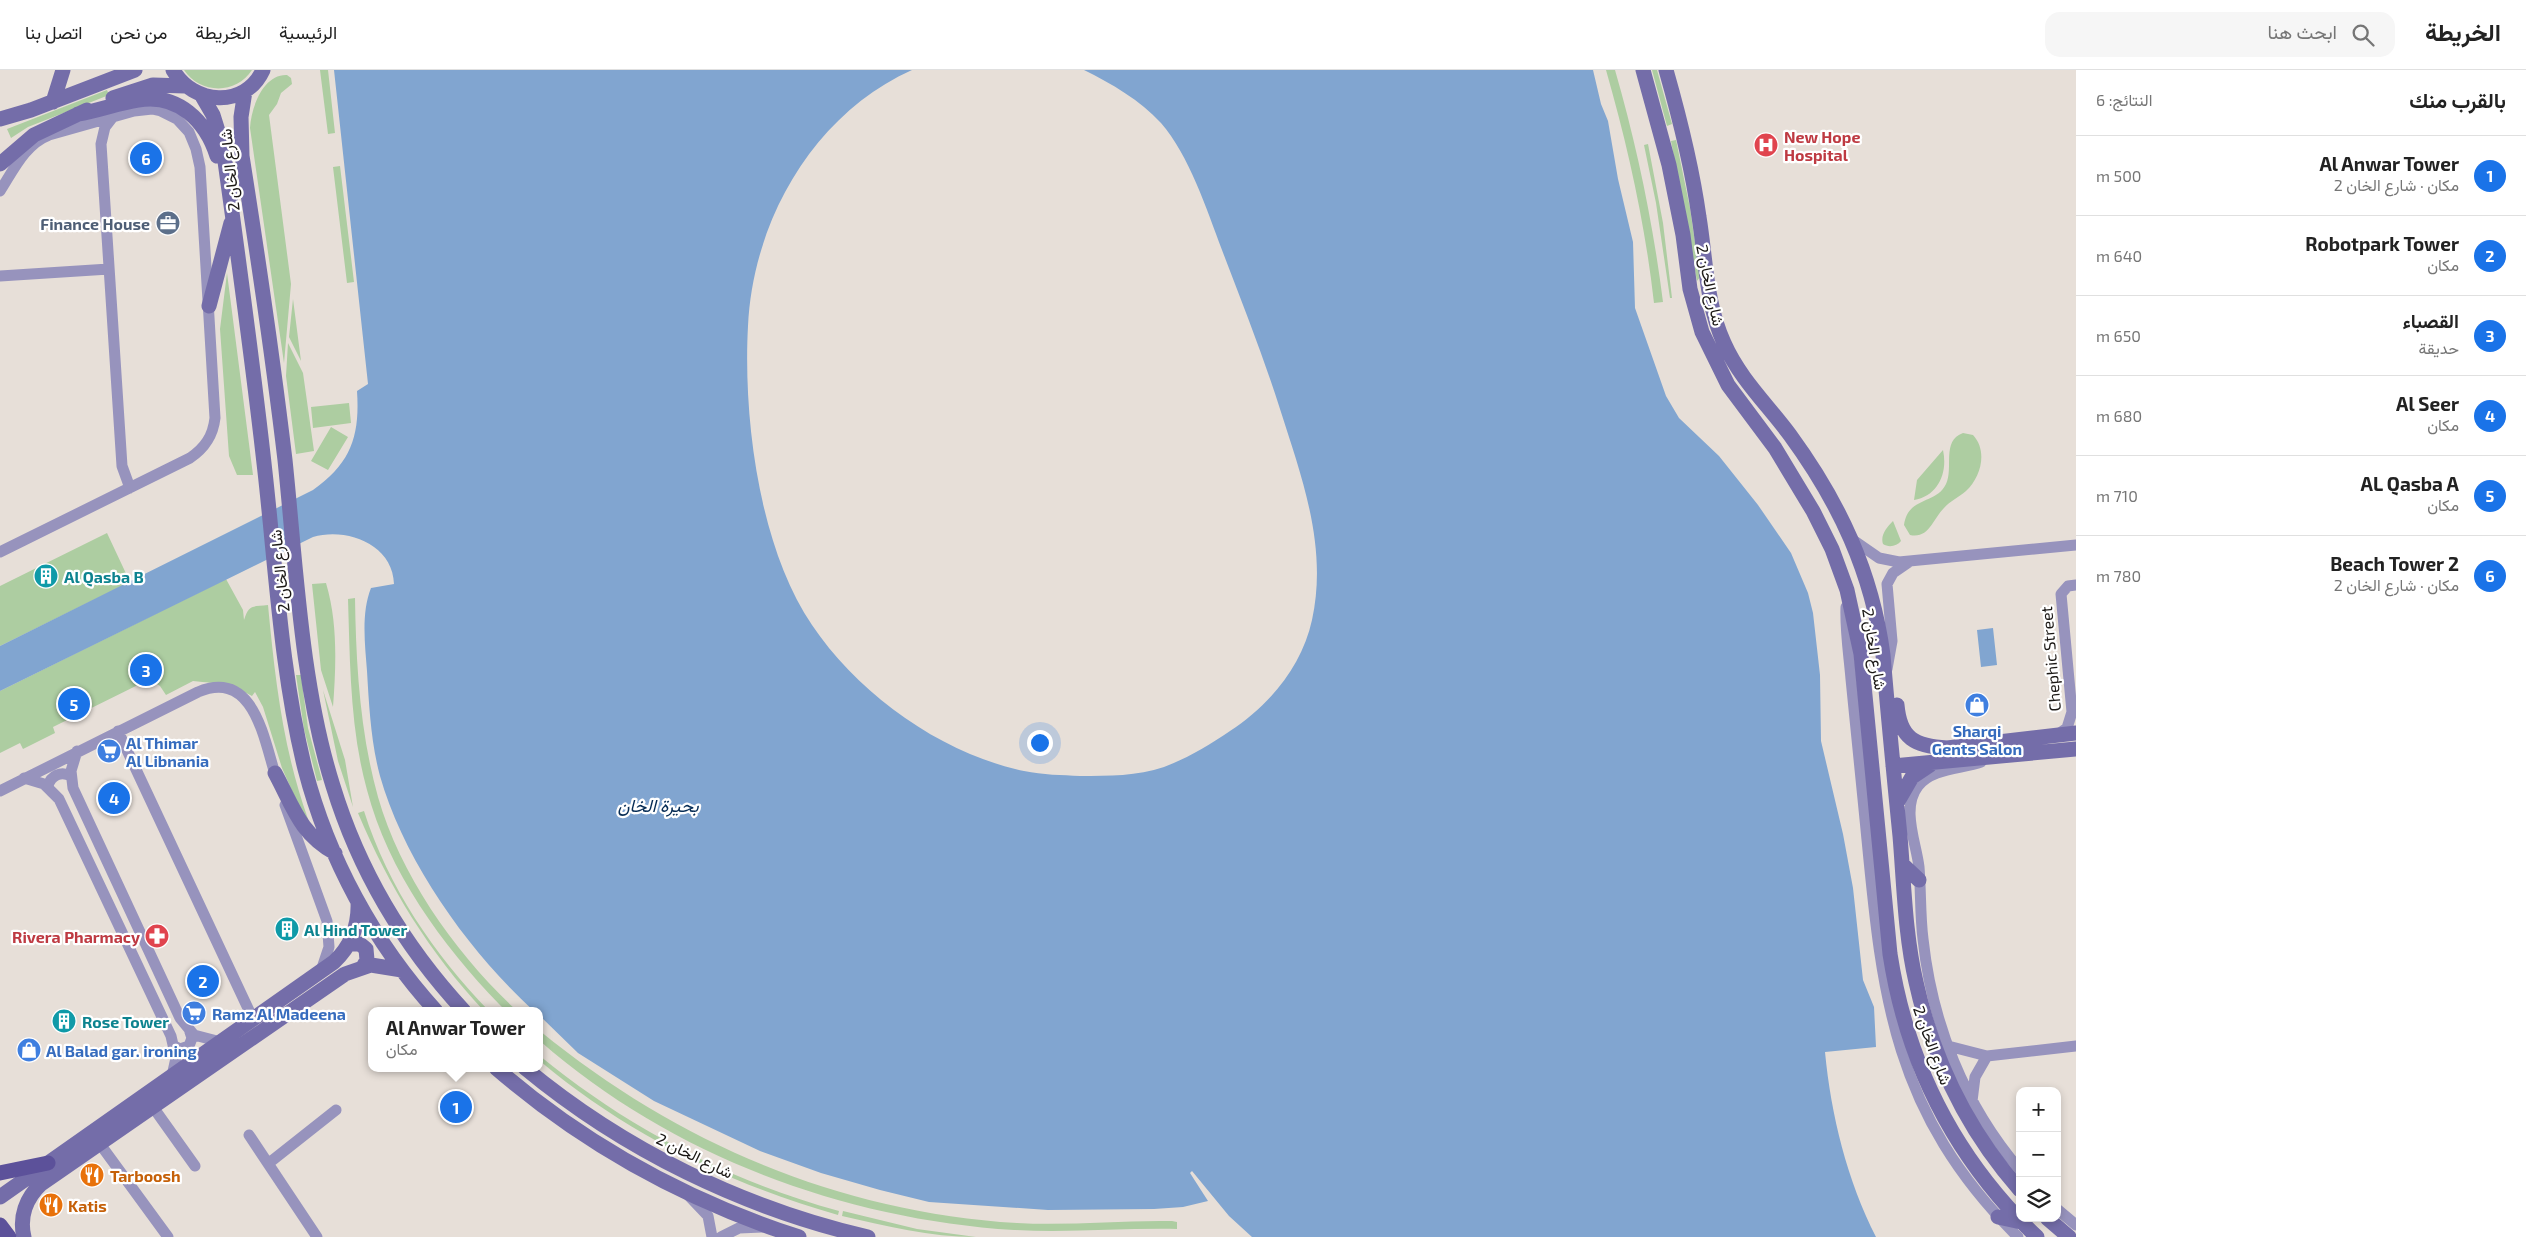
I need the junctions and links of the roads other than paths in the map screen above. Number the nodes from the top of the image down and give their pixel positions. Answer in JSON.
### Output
{"nodes":[{"id":1,"x":64,"y":70,"type":"edge"},
{"id":2,"x":134,"y":70,"type":"edge"},
{"id":3,"x":173,"y":70,"type":"edge"},
{"id":4,"x":263,"y":70,"type":"edge"},
{"id":5,"x":1643,"y":70,"type":"edge"},
{"id":6,"x":1666,"y":70,"type":"edge"},
{"id":7,"x":121,"y":74,"type":"edge"},
{"id":8,"x":185,"y":86,"type":"junction"},
{"id":9,"x":84,"y":90,"type":"junction"},
{"id":10,"x":245,"y":91,"type":"junction"},
{"id":11,"x":202,"y":96,"type":"junction"},
{"id":12,"x":53,"y":102,"type":"junction"},
{"id":13,"x":195,"y":117,"type":"junction"},
{"id":14,"x":112,"y":118,"type":"junction"},
{"id":15,"x":0,"y":119,"type":"edge"},
{"id":16,"x":81,"y":120,"type":"junction"},
{"id":17,"x":101,"y":144,"type":"junction"},
{"id":18,"x":0,"y":164,"type":"edge"},
{"id":19,"x":200,"y":167,"type":"junction"},
{"id":20,"x":0,"y":191,"type":"edge"},
{"id":21,"x":230,"y":196,"type":"junction"},
{"id":22,"x":233,"y":217,"type":"junction"},
{"id":23,"x":109,"y":269,"type":"junction"},
{"id":24,"x":0,"y":276,"type":"edge"},
{"id":25,"x":1708,"y":286,"type":"junction"},
{"id":26,"x":1690,"y":289,"type":"junction"},
{"id":27,"x":209,"y":306,"type":"junction"},
{"id":28,"x":1714,"y":314,"type":"junction"},
{"id":29,"x":1697,"y":318,"type":"junction"},
{"id":30,"x":130,"y":488,"type":"junction"},
{"id":31,"x":1853,"y":540,"type":"junction"},
{"id":32,"x":0,"y":541,"type":"edge"},
{"id":33,"x":22,"y":542,"type":"junction"},
{"id":34,"x":2076,"y":545,"type":"edge"},
{"id":35,"x":0,"y":552,"type":"edge"},
{"id":36,"x":1909,"y":562,"type":"junction"},
{"id":37,"x":2076,"y":585,"type":"edge"},
{"id":38,"x":1847,"y":590,"type":"junction"},
{"id":39,"x":2072,"y":655,"type":"edge"},
{"id":40,"x":1885,"y":676,"type":"junction"},
{"id":41,"x":118,"y":731,"type":"junction"},
{"id":42,"x":2076,"y":733,"type":"edge"},
{"id":43,"x":2057,"y":735,"type":"junction"},
{"id":44,"x":2076,"y":749,"type":"edge"},
{"id":45,"x":77,"y":751,"type":"junction"},
{"id":46,"x":1995,"y":757,"type":"junction"},
{"id":47,"x":1933,"y":763,"type":"junction"},
{"id":48,"x":1893,"y":766,"type":"junction"},
{"id":49,"x":275,"y":773,"type":"junction"},
{"id":50,"x":71,"y":776,"type":"junction"},
{"id":51,"x":24,"y":778,"type":"junction"},
{"id":52,"x":48,"y":786,"type":"junction"},
{"id":53,"x":0,"y":791,"type":"edge"},
{"id":54,"x":1897,"y":805,"type":"junction"},
{"id":55,"x":335,"y":853,"type":"junction"},
{"id":56,"x":1902,"y":864,"type":"junction"},
{"id":57,"x":1919,"y":880,"type":"junction"},
{"id":58,"x":358,"y":902,"type":"junction"},
{"id":59,"x":349,"y":944,"type":"junction"},
{"id":60,"x":363,"y":966,"type":"junction"},
{"id":61,"x":402,"y":970,"type":"junction"},
{"id":62,"x":321,"y":971,"type":"junction"},
{"id":63,"x":1920,"y":997,"type":"junction"},
{"id":64,"x":1898,"y":998,"type":"junction"},
{"id":65,"x":433,"y":1007,"type":"edge"},
{"id":66,"x":461,"y":1007,"type":"edge"},
{"id":67,"x":1936,"y":1008,"type":"junction"},
{"id":68,"x":254,"y":1019,"type":"junction"},
{"id":69,"x":1891,"y":1021,"type":"junction"},
{"id":70,"x":190,"y":1032,"type":"junction"},
{"id":71,"x":221,"y":1042,"type":"junction"},
{"id":72,"x":174,"y":1046,"type":"junction"},
{"id":73,"x":1948,"y":1046,"type":"junction"},
{"id":74,"x":2076,"y":1046,"type":"edge"},
{"id":75,"x":1987,"y":1056,"type":"junction"},
{"id":76,"x":501,"y":1072,"type":"edge"},
{"id":77,"x":531,"y":1072,"type":"edge"},
{"id":78,"x":172,"y":1076,"type":"junction"},
{"id":79,"x":1972,"y":1101,"type":"junction"},
{"id":80,"x":153,"y":1107,"type":"junction"},
{"id":81,"x":336,"y":1110,"type":"dead end"},
{"id":82,"x":249,"y":1135,"type":"dead end"},
{"id":83,"x":100,"y":1144,"type":"junction"},
{"id":84,"x":48,"y":1164,"type":"junction"},
{"id":85,"x":269,"y":1164,"type":"junction"},
{"id":86,"x":2016,"y":1165,"type":"edge"},
{"id":87,"x":195,"y":1166,"type":"dead end"},
{"id":88,"x":0,"y":1173,"type":"edge"},
{"id":89,"x":2016,"y":1185,"type":"edge"},
{"id":90,"x":685,"y":1191,"type":"junction"},
{"id":91,"x":0,"y":1197,"type":"edge"},
{"id":92,"x":2061,"y":1212,"type":"edge"},
{"id":93,"x":1998,"y":1217,"type":"joint"},
{"id":94,"x":2052,"y":1222,"type":"edge"},
{"id":95,"x":0,"y":1225,"type":"edge"},
{"id":96,"x":2076,"y":1225,"type":"edge"},
{"id":97,"x":767,"y":1226,"type":"junction"},
{"id":98,"x":2020,"y":1230,"type":"edge"},
{"id":99,"x":9,"y":1237,"type":"edge"},
{"id":100,"x":24,"y":1237,"type":"edge"},
{"id":101,"x":168,"y":1237,"type":"edge"},
{"id":102,"x":317,"y":1237,"type":"edge"},
{"id":103,"x":712,"y":1237,"type":"edge"},
{"id":104,"x":721,"y":1237,"type":"edge"},
{"id":105,"x":799,"y":1237,"type":"edge"},
{"id":106,"x":868,"y":1237,"type":"edge"},
{"id":107,"x":2037,"y":1237,"type":"edge"},
{"id":108,"x":2069,"y":1237,"type":"edge"}],
"edges":[{"from":1,"to":9,"type":"street"},
{"from":1,"to":12,"type":"street"},
{"from":2,"to":7,"type":"street"},
{"from":3,"to":8,"type":"street"},
{"from":4,"to":10,"type":"street"},
{"from":5,"to":26,"type":"street","name":"شارع الخان 2"},
{"from":6,"to":25,"type":"street","name":"شارع الخان 2"},
{"from":7,"to":9,"type":"street"},
{"from":8,"to":11,"type":"street"},
{"from":8,"to":16,"type":"street"},
{"from":9,"to":12,"type":"street"},
{"from":10,"to":11,"type":"street"},
{"from":10,"to":66,"type":"street","name":"شارع الخان 2"},
{"from":11,"to":21,"type":"street","name":"شارع الخان 2"},
{"from":12,"to":15,"type":"street"},
{"from":13,"to":16,"type":"street"},
{"from":13,"to":19,"type":"street"},
{"from":13,"to":21,"type":"street"},
{"from":14,"to":16,"type":"street"},
{"from":14,"to":17,"type":"street"},
{"from":14,"to":19,"type":"street"},
{"from":16,"to":17,"type":"street"},
{"from":16,"to":18,"type":"street"},
{"from":16,"to":20,"type":"street"},
{"from":17,"to":23,"type":"street"},
{"from":19,"to":27,"type":"street"},
{"from":21,"to":22,"type":"street","name":"شارع الخان 2"},
{"from":22,"to":27,"type":"street"},
{"from":22,"to":55,"type":"street","name":"شارع الخان 2"},
{"from":23,"to":24,"type":"street"},
{"from":23,"to":30,"type":"street"},
{"from":25,"to":26,"type":"street"},
{"from":25,"to":28,"type":"street","name":"شارع الخان 2"},
{"from":26,"to":29,"type":"street","name":"شارع الخان 2"},
{"from":27,"to":30,"type":"street"},
{"from":28,"to":29,"type":"street"},
{"from":28,"to":31,"type":"street","name":"شارع الخان 2"},
{"from":29,"to":38,"type":"street","name":"شارع الخان 2"},
{"from":30,"to":33,"type":"street"},
{"from":31,"to":36,"type":"street"},
{"from":31,"to":40,"type":"street","name":"شارع الخان 2"},
{"from":32,"to":33,"type":"street"},
{"from":33,"to":35,"type":"street"},
{"from":34,"to":36,"type":"street"},
{"from":36,"to":40,"type":"street"},
{"from":37,"to":39,"type":"street","name":"Chephic Street"},
{"from":38,"to":64,"type":"street","name":"شارع الخان 2"},
{"from":38,"to":69,"type":"street"},
{"from":39,"to":43,"type":"street","name":"Chephic Street"},
{"from":40,"to":43,"type":"street"},
{"from":40,"to":48,"type":"street","name":"شارع الخان 2"},
{"from":41,"to":45,"type":"street"},
{"from":41,"to":49,"type":"street"},
{"from":41,"to":68,"type":"street"},
{"from":42,"to":43,"type":"street"},
{"from":44,"to":46,"type":"street"},
{"from":45,"to":50,"type":"street"},
{"from":45,"to":51,"type":"street"},
{"from":46,"to":47,"type":"street"},
{"from":46,"to":57,"type":"street"},
{"from":47,"to":48,"type":"street"},
{"from":47,"to":54,"type":"street"},
{"from":48,"to":54,"type":"street","name":"شارع الخان 2"},
{"from":49,"to":55,"type":"street"},
{"from":49,"to":62,"type":"street"},
{"from":50,"to":52,"type":"street"},
{"from":50,"to":70,"type":"street"},
{"from":51,"to":52,"type":"street"},
{"from":51,"to":53,"type":"street"},
{"from":52,"to":72,"type":"street"},
{"from":54,"to":56,"type":"street","name":"شارع الخان 2"},
{"from":55,"to":58,"type":"street","name":"شارع الخان 2"},
{"from":56,"to":57,"type":"street"},
{"from":56,"to":63,"type":"street","name":"شارع الخان 2"},
{"from":57,"to":67,"type":"street"},
{"from":58,"to":59,"type":"street"},
{"from":58,"to":61,"type":"street","name":"شارع الخان 2"},
{"from":59,"to":60,"type":"street"},
{"from":59,"to":62,"type":"street"},
{"from":60,"to":61,"type":"street"},
{"from":60,"to":80,"type":"street"},
{"from":61,"to":65,"type":"street","name":"شارع الخان 2"},
{"from":62,"to":68,"type":"street"},
{"from":63,"to":67,"type":"street"},
{"from":63,"to":89,"type":"street","name":"شارع الخان 2"},
{"from":64,"to":69,"type":"street"},
{"from":64,"to":98,"type":"street","name":"شارع الخان 2"},
{"from":67,"to":73,"type":"street"},
{"from":68,"to":71,"type":"street"},
{"from":69,"to":93,"type":"street"},
{"from":70,"to":71,"type":"street"},
{"from":70,"to":72,"type":"street"},
{"from":71,"to":78,"type":"street"},
{"from":72,"to":78,"type":"street"},
{"from":73,"to":75,"type":"street"},
{"from":73,"to":79,"type":"street"},
{"from":74,"to":75,"type":"street"},
{"from":75,"to":79,"type":"street"},
{"from":76,"to":90,"type":"street"},
{"from":77,"to":106,"type":"street","name":"شارع الخان 2"},
{"from":78,"to":84,"type":"street"},
{"from":79,"to":86,"type":"street"},
{"from":80,"to":83,"type":"street"},
{"from":80,"to":87,"type":"street"},
{"from":81,"to":85,"type":"street"},
{"from":82,"to":85,"type":"street"},
{"from":83,"to":100,"type":"street"},
{"from":83,"to":101,"type":"street"},
{"from":84,"to":88,"type":"main road"},
{"from":84,"to":91,"type":"street"},
{"from":85,"to":102,"type":"street"},
{"from":90,"to":97,"type":"street"},
{"from":90,"to":103,"type":"street"},
{"from":92,"to":96,"type":"street"},
{"from":93,"to":98,"type":"street"},
{"from":94,"to":108,"type":"street"},
{"from":95,"to":99,"type":"main road"},
{"from":97,"to":104,"type":"street"},
{"from":97,"to":105,"type":"street"},
{"from":98,"to":107,"type":"street","name":"شارع الخان 2"}]}
